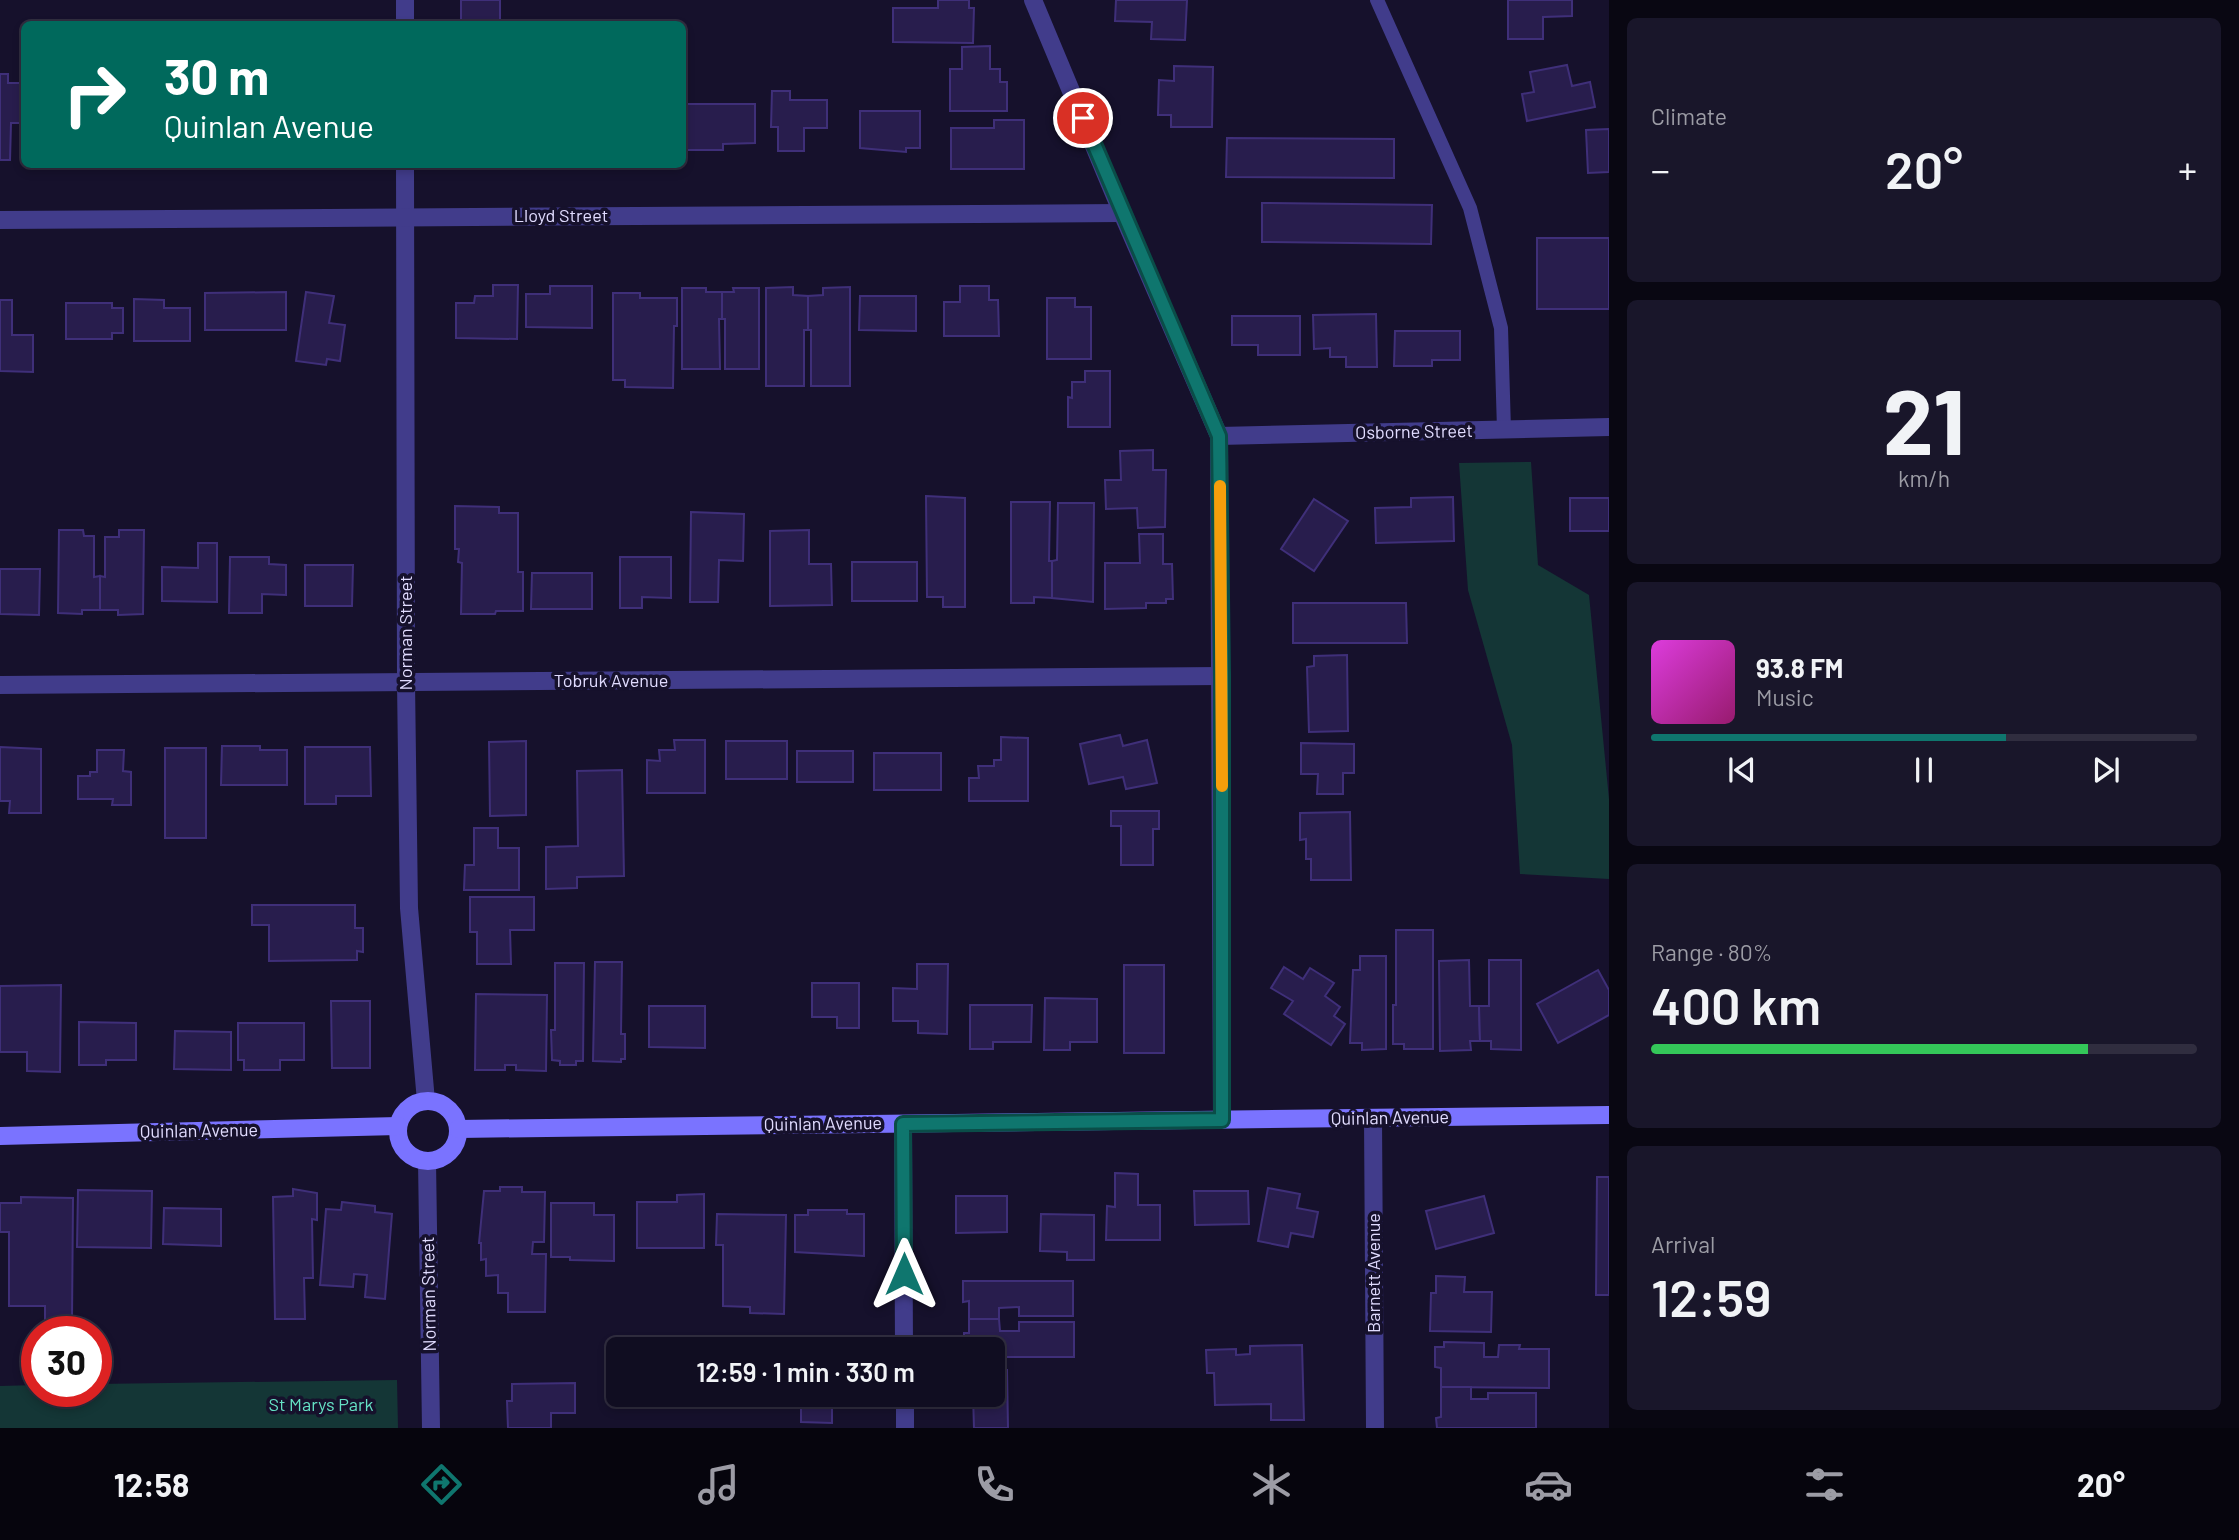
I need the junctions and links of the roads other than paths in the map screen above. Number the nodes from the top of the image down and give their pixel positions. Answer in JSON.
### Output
{"nodes":[{"id":1,"x":405,"y":0,"type":"edge"},
{"id":2,"x":1034,"y":0,"type":"edge"},
{"id":3,"x":1377,"y":0,"type":"edge"},
{"id":4,"x":405,"y":21,"type":"edge"},
{"id":5,"x":405,"y":168,"type":"edge"},
{"id":6,"x":1122,"y":213,"type":"junction"},
{"id":7,"x":405,"y":217,"type":"junction"},
{"id":8,"x":0,"y":220,"type":"edge"},
{"id":9,"x":1609,"y":427,"type":"edge"},
{"id":10,"x":1504,"y":430,"type":"junction"},
{"id":11,"x":1219,"y":436,"type":"junction"},
{"id":12,"x":1222,"y":676,"type":"junction"},
{"id":13,"x":406,"y":682,"type":"junction"},
{"id":14,"x":0,"y":685,"type":"edge"},
{"id":15,"x":426,"y":1101,"type":"junction"},
{"id":16,"x":1609,"y":1115,"type":"edge"},
{"id":17,"x":1373,"y":1118,"type":"junction"},
{"id":18,"x":1222,"y":1120,"type":"junction"},
{"id":19,"x":903,"y":1124,"type":"junction"},
{"id":20,"x":398,"y":1126,"type":"junction"},
{"id":21,"x":458,"y":1129,"type":"junction"},
{"id":22,"x":0,"y":1136,"type":"edge"},
{"id":23,"x":427,"y":1161,"type":"junction"},
{"id":24,"x":904,"y":1337,"type":"edge"},
{"id":25,"x":905,"y":1407,"type":"edge"},
{"id":26,"x":431,"y":1428,"type":"edge"},
{"id":27,"x":905,"y":1428,"type":"edge"},
{"id":28,"x":1375,"y":1428,"type":"edge"}],
"edges":[{"from":1,"to":4,"type":"street"},
{"from":2,"to":6,"type":"street"},
{"from":3,"to":10,"type":"lane"},
{"from":5,"to":7,"type":"street","name":"Norman Street"},
{"from":6,"to":7,"type":"street","name":"Lloyd Street"},
{"from":6,"to":11,"type":"street"},
{"from":7,"to":8,"type":"street","name":"Lloyd Street"},
{"from":7,"to":13,"type":"street","name":"Norman Street"},
{"from":9,"to":10,"type":"street","name":"Osborne Street"},
{"from":10,"to":11,"type":"street","name":"Osborne Street"},
{"from":11,"to":12,"type":"street"},
{"from":12,"to":13,"type":"street","name":"Tobruk Avenue"},
{"from":12,"to":18,"type":"street"},
{"from":13,"to":14,"type":"street","name":"Tobruk Avenue"},
{"from":13,"to":15,"type":"street","name":"Norman Street"},
{"from":15,"to":20,"type":"street"},
{"from":15,"to":21,"type":"street"},
{"from":16,"to":17,"type":"street","name":"Quinlan Avenue"},
{"from":17,"to":18,"type":"street","name":"Quinlan Avenue"},
{"from":17,"to":28,"type":"street","name":"Barnett Avenue"},
{"from":18,"to":19,"type":"street","name":"Quinlan Avenue"},
{"from":19,"to":21,"type":"street","name":"Quinlan Avenue"},
{"from":19,"to":24,"type":"street"},
{"from":20,"to":22,"type":"street","name":"Quinlan Avenue"},
{"from":20,"to":23,"type":"street"},
{"from":21,"to":23,"type":"street"},
{"from":23,"to":26,"type":"street","name":"Norman Street"},
{"from":25,"to":27,"type":"street"}]}
